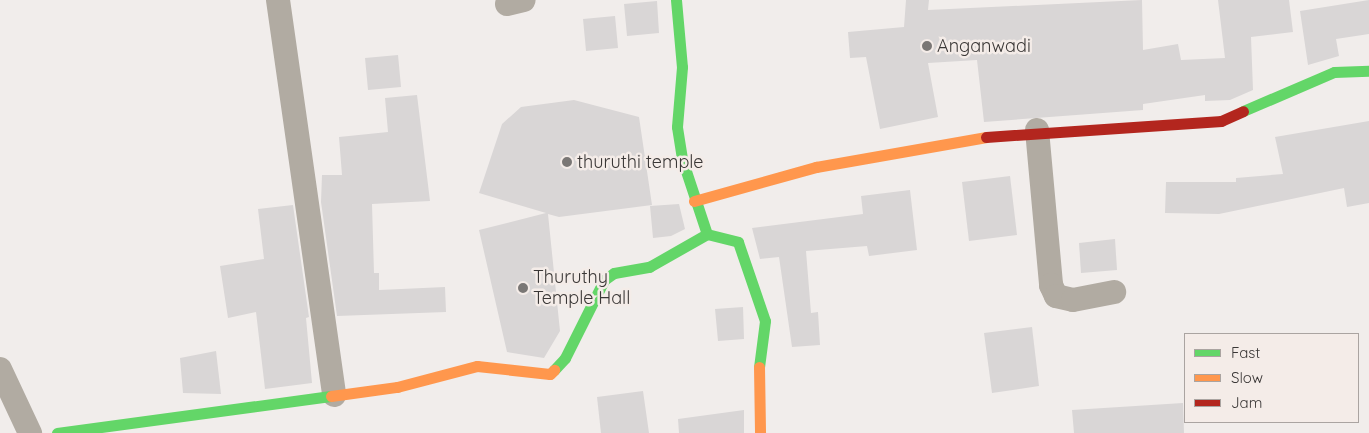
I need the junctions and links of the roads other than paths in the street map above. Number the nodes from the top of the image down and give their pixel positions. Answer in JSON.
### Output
{"nodes":[{"id":1,"x":278,"y":0,"type":"edge"},
{"id":2,"x":676,"y":0,"type":"edge"},
{"id":3,"x":1369,"y":71,"type":"edge"},
{"id":4,"x":1037,"y":130,"type":"junction"},
{"id":5,"x":694,"y":201,"type":"junction"},
{"id":6,"x":707,"y":234,"type":"junction"},
{"id":7,"x":1114,"y":292,"type":"dead end"},
{"id":8,"x":0,"y":369,"type":"edge"},
{"id":9,"x":334,"y":396,"type":"junction"},
{"id":10,"x":30,"y":433,"type":"edge"},
{"id":11,"x":57,"y":433,"type":"edge"},
{"id":12,"x":760,"y":433,"type":"edge"}],
"edges":[{"from":1,"to":9,"type":"street"},
{"from":2,"to":5,"type":"street"},
{"from":3,"to":4,"type":"street"},
{"from":4,"to":5,"type":"street"},
{"from":4,"to":7,"type":"street"},
{"from":5,"to":6,"type":"street"},
{"from":6,"to":9,"type":"street"},
{"from":6,"to":12,"type":"street"},
{"from":8,"to":10,"type":"street"},
{"from":9,"to":11,"type":"street"}]}
